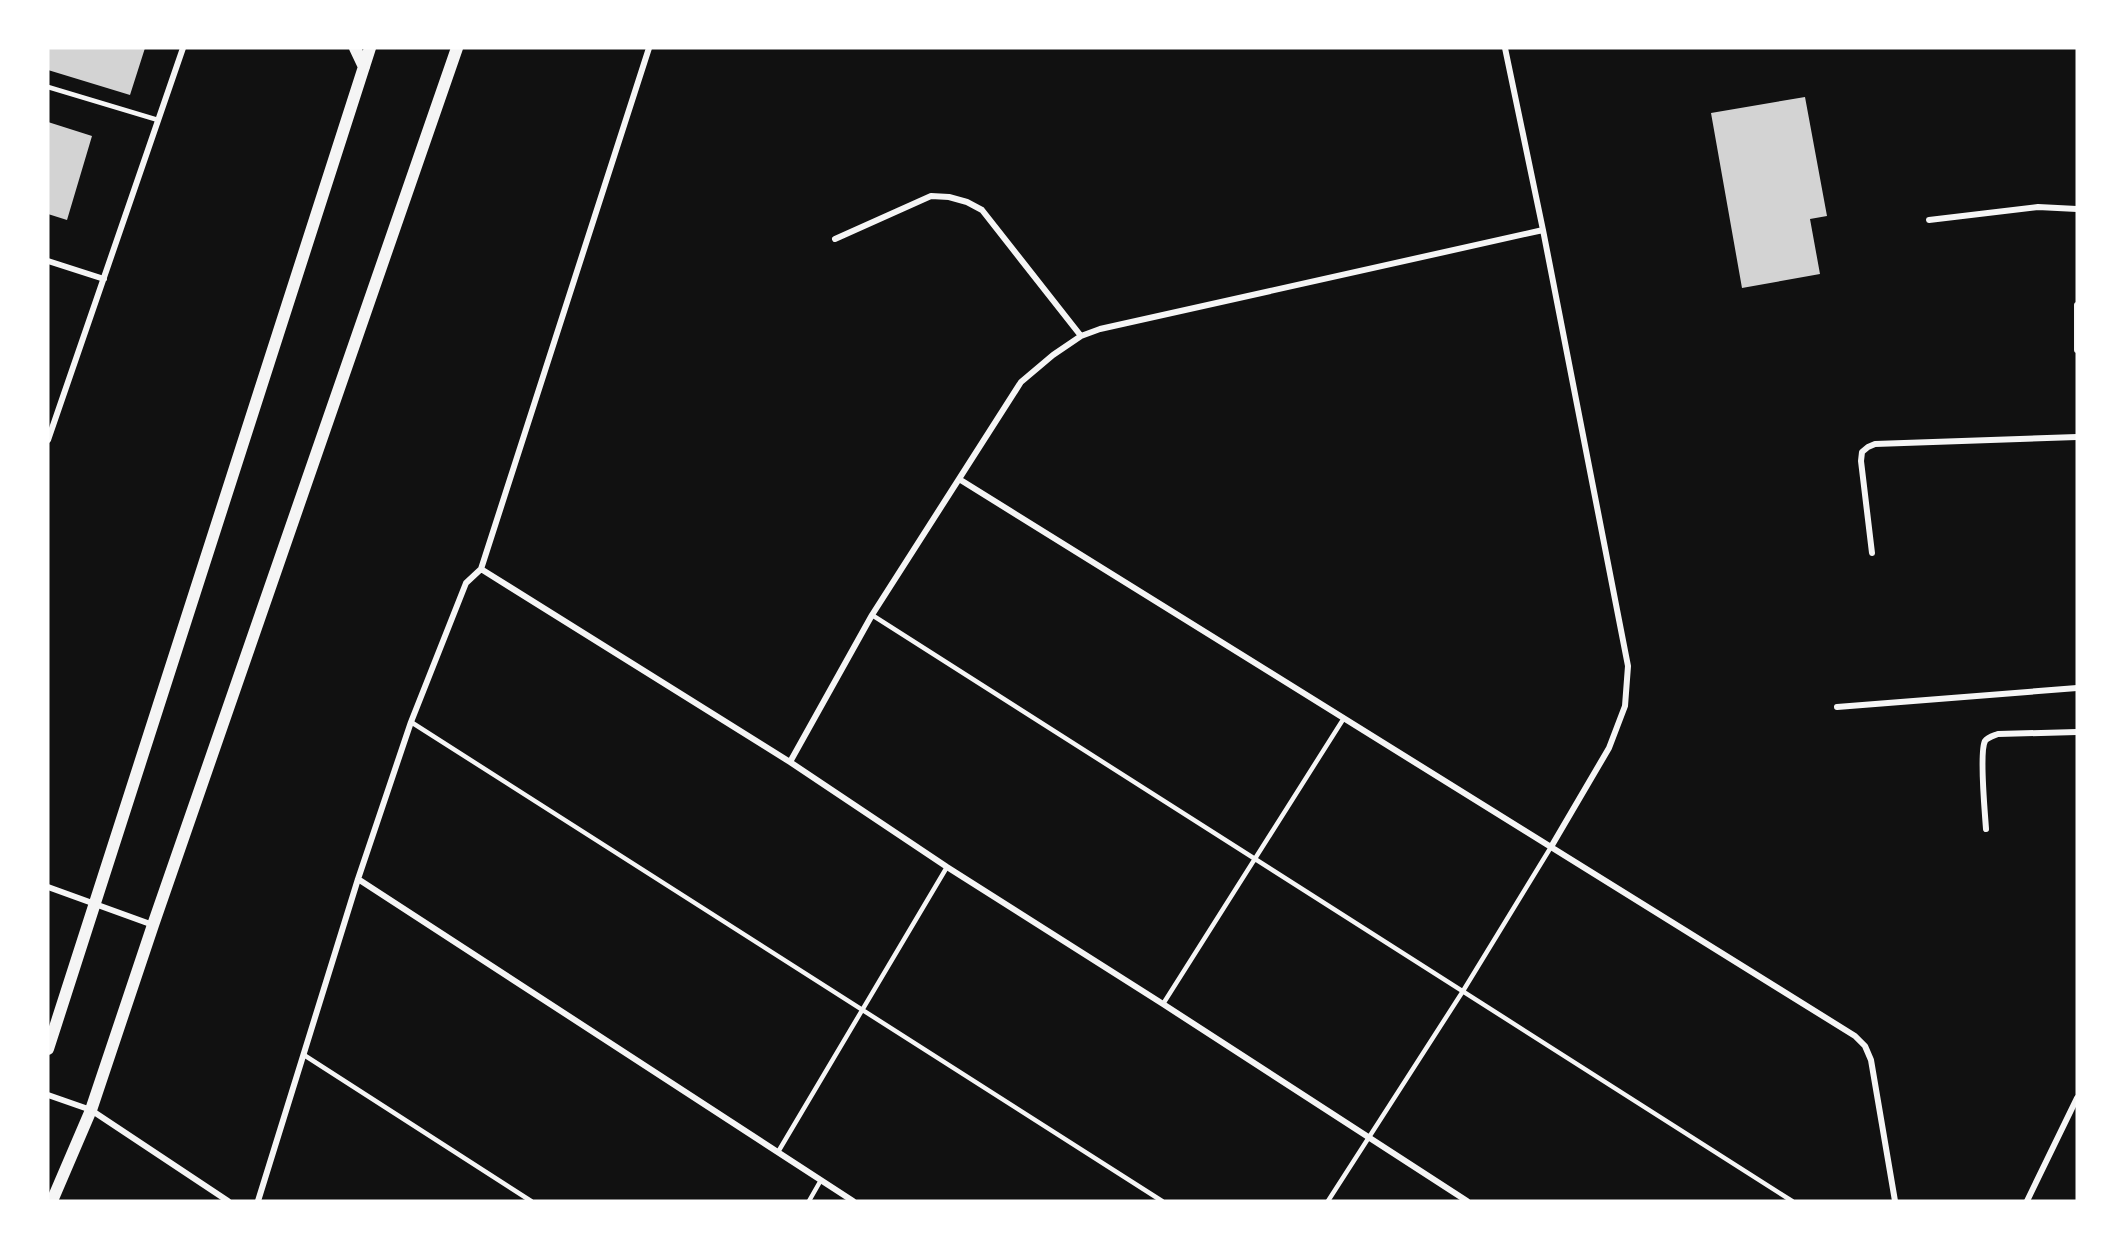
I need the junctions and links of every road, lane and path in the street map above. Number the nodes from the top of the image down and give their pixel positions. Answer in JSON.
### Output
{"nodes":[{"id":1,"x":183,"y":48,"type":"edge"},
{"id":2,"x":355,"y":48,"type":"edge"},
{"id":3,"x":370,"y":48,"type":"edge"},
{"id":4,"x":457,"y":48,"type":"edge"},
{"id":5,"x":648,"y":48,"type":"edge"},
{"id":6,"x":1505,"y":48,"type":"edge"},
{"id":7,"x":364,"y":67,"type":"junction"},
{"id":8,"x":48,"y":87,"type":"edge"},
{"id":9,"x":158,"y":120,"type":"junction"},
{"id":10,"x":2077,"y":209,"type":"edge"},
{"id":11,"x":1929,"y":219,"type":"dead end"},
{"id":12,"x":1543,"y":230,"type":"junction"},
{"id":13,"x":835,"y":239,"type":"dead end"},
{"id":14,"x":48,"y":261,"type":"edge"},
{"id":15,"x":104,"y":279,"type":"junction"},
{"id":16,"x":2077,"y":305,"type":"edge"},
{"id":17,"x":1081,"y":336,"type":"junction"},
{"id":18,"x":2077,"y":350,"type":"edge"},
{"id":19,"x":2077,"y":436,"type":"edge"},
{"id":20,"x":48,"y":440,"type":"edge"},
{"id":21,"x":959,"y":479,"type":"junction"},
{"id":22,"x":1872,"y":553,"type":"dead end"},
{"id":23,"x":482,"y":569,"type":"junction"},
{"id":24,"x":873,"y":615,"type":"junction"},
{"id":25,"x":2077,"y":688,"type":"edge"},
{"id":26,"x":1837,"y":707,"type":"dead end"},
{"id":27,"x":1344,"y":718,"type":"junction"},
{"id":28,"x":411,"y":722,"type":"junction"},
{"id":29,"x":2077,"y":732,"type":"edge"},
{"id":30,"x":790,"y":762,"type":"junction"},
{"id":31,"x":1986,"y":829,"type":"dead end"},
{"id":32,"x":1551,"y":847,"type":"junction"},
{"id":33,"x":1255,"y":859,"type":"junction"},
{"id":34,"x":947,"y":867,"type":"junction"},
{"id":35,"x":358,"y":879,"type":"junction"},
{"id":36,"x":48,"y":887,"type":"edge"},
{"id":37,"x":96,"y":904,"type":"junction"},
{"id":38,"x":153,"y":925,"type":"junction"},
{"id":39,"x":1463,"y":991,"type":"junction"},
{"id":40,"x":1163,"y":1004,"type":"junction"},
{"id":41,"x":863,"y":1010,"type":"junction"},
{"id":42,"x":48,"y":1049,"type":"edge"},
{"id":43,"x":304,"y":1054,"type":"junction"},
{"id":44,"x":48,"y":1095,"type":"edge"},
{"id":45,"x":2077,"y":1098,"type":"edge"},
{"id":46,"x":91,"y":1110,"type":"junction"},
{"id":47,"x":1369,"y":1137,"type":"junction"},
{"id":48,"x":778,"y":1152,"type":"junction"},
{"id":49,"x":821,"y":1180,"type":"junction"},
{"id":50,"x":52,"y":1201,"type":"edge"},
{"id":51,"x":228,"y":1201,"type":"edge"},
{"id":52,"x":258,"y":1201,"type":"edge"},
{"id":53,"x":531,"y":1201,"type":"edge"},
{"id":54,"x":809,"y":1201,"type":"edge"},
{"id":55,"x":853,"y":1201,"type":"edge"},
{"id":56,"x":1162,"y":1201,"type":"edge"},
{"id":57,"x":1328,"y":1201,"type":"edge"},
{"id":58,"x":1467,"y":1201,"type":"edge"},
{"id":59,"x":1792,"y":1201,"type":"edge"},
{"id":60,"x":1894,"y":1201,"type":"edge"},
{"id":61,"x":2027,"y":1201,"type":"edge"}],
"edges":[{"from":1,"to":9,"type":"street"},
{"from":2,"to":7,"type":"main road"},
{"from":3,"to":7,"type":"main road"},
{"from":4,"to":38,"type":"main road"},
{"from":5,"to":23,"type":"street"},
{"from":6,"to":12,"type":"street"},
{"from":7,"to":37,"type":"main road"},
{"from":8,"to":9,"type":"lane"},
{"from":9,"to":15,"type":"street"},
{"from":10,"to":11,"type":"street"},
{"from":12,"to":17,"type":"street"},
{"from":12,"to":32,"type":"street"},
{"from":13,"to":17,"type":"street"},
{"from":14,"to":15,"type":"street"},
{"from":15,"to":20,"type":"street"},
{"from":16,"to":18,"type":"street"},
{"from":17,"to":21,"type":"street"},
{"from":19,"to":22,"type":"street"},
{"from":21,"to":24,"type":"street"},
{"from":21,"to":27,"type":"street"},
{"from":23,"to":28,"type":"street"},
{"from":23,"to":30,"type":"street"},
{"from":24,"to":30,"type":"street"},
{"from":24,"to":33,"type":"lane"},
{"from":25,"to":26,"type":"street"},
{"from":27,"to":32,"type":"street"},
{"from":27,"to":33,"type":"lane"},
{"from":28,"to":35,"type":"street"},
{"from":28,"to":41,"type":"lane"},
{"from":29,"to":31,"type":"street"},
{"from":30,"to":34,"type":"street"},
{"from":32,"to":39,"type":"lane"},
{"from":32,"to":60,"type":"street"},
{"from":33,"to":39,"type":"lane"},
{"from":33,"to":40,"type":"lane"},
{"from":34,"to":40,"type":"street"},
{"from":34,"to":41,"type":"lane"},
{"from":35,"to":43,"type":"street"},
{"from":35,"to":48,"type":"street"},
{"from":36,"to":37,"type":"street"},
{"from":37,"to":38,"type":"street"},
{"from":37,"to":42,"type":"main road"},
{"from":38,"to":46,"type":"main road"},
{"from":39,"to":47,"type":"lane"},
{"from":39,"to":59,"type":"lane"},
{"from":40,"to":47,"type":"street"},
{"from":41,"to":48,"type":"lane"},
{"from":41,"to":56,"type":"lane"},
{"from":43,"to":52,"type":"street"},
{"from":43,"to":53,"type":"lane"},
{"from":44,"to":46,"type":"street"},
{"from":45,"to":61,"type":"street"},
{"from":46,"to":50,"type":"main road"},
{"from":46,"to":51,"type":"street"},
{"from":47,"to":57,"type":"lane"},
{"from":47,"to":58,"type":"street"},
{"from":48,"to":49,"type":"street"},
{"from":49,"to":54,"type":"lane"},
{"from":49,"to":55,"type":"street"}]}
